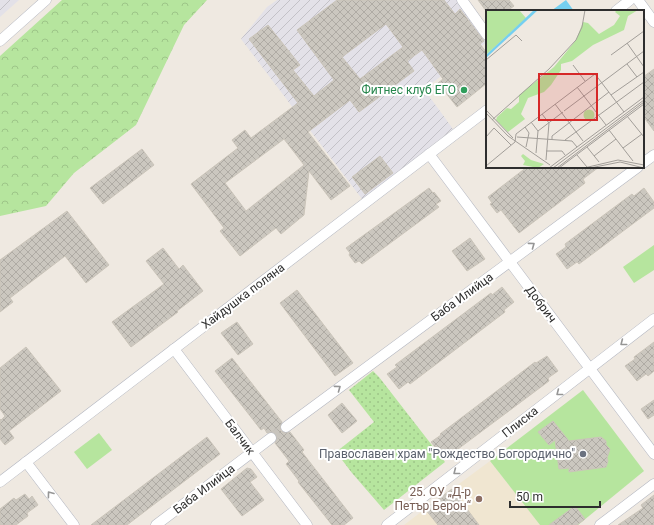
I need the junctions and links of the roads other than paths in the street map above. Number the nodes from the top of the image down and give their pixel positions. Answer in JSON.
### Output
{"nodes":[{"id":1,"x":46,"y":0,"type":"edge"},
{"id":2,"x":462,"y":0,"type":"edge"},
{"id":3,"x":630,"y":0,"type":"edge"},
{"id":4,"x":638,"y":0,"type":"edge"},
{"id":5,"x":617,"y":10,"type":"edge"},
{"id":6,"x":654,"y":22,"type":"edge"},
{"id":7,"x":486,"y":34,"type":"edge"},
{"id":8,"x":0,"y":41,"type":"edge"},
{"id":9,"x":486,"y":111,"type":"edge"},
{"id":10,"x":429,"y":154,"type":"junction"},
{"id":11,"x":654,"y":155,"type":"edge"},
{"id":12,"x":644,"y":162,"type":"edge"},
{"id":13,"x":637,"y":168,"type":"edge"},
{"id":14,"x":510,"y":261,"type":"junction"},
{"id":15,"x":654,"y":319,"type":"edge"},
{"id":16,"x":174,"y":349,"type":"junction"},
{"id":17,"x":590,"y":369,"type":"junction"},
{"id":18,"x":286,"y":427,"type":"tunnel mouth"},
{"id":19,"x":271,"y":438,"type":"tunnel mouth"},
{"id":20,"x":252,"y":452,"type":"junction"},
{"id":21,"x":654,"y":454,"type":"edge"},
{"id":22,"x":26,"y":462,"type":"junction"},
{"id":23,"x":0,"y":482,"type":"edge"},
{"id":24,"x":654,"y":484,"type":"edge"},
{"id":25,"x":74,"y":525,"type":"edge"},
{"id":26,"x":156,"y":525,"type":"edge"},
{"id":27,"x":307,"y":525,"type":"edge"},
{"id":28,"x":387,"y":525,"type":"edge"},
{"id":29,"x":600,"y":525,"type":"edge"}],
"edges":[{"from":1,"to":8,"type":"street"},
{"from":2,"to":7,"type":"street"},
{"from":3,"to":5,"type":"street"},
{"from":4,"to":6,"type":"street"},
{"from":9,"to":10,"type":"street","name":"Хайдушка поляна"},
{"from":10,"to":14,"type":"street","name":"Добрич"},
{"from":10,"to":16,"type":"street","name":"Хайдушка поляна"},
{"from":11,"to":12,"type":"street"},
{"from":14,"to":13,"type":"street","name":"Баба Илийца","one_way":true},
{"from":14,"to":17,"type":"street","name":"Добрич"},
{"from":18,"to":14,"type":"street","name":"Баба Илийца","one_way":true},
{"from":15,"to":17,"type":"street","name":"Плиска","one_way":true},
{"from":16,"to":20,"type":"street","name":"Балчик"},
{"from":16,"to":22,"type":"street","name":"Хайдушка поляна"},
{"from":17,"to":21,"type":"street","name":"Добрич"},
{"from":17,"to":28,"type":"street","name":"Плиска","one_way":true},
{"from":19,"to":20,"type":"street","name":"Баба Илийца"},
{"from":20,"to":26,"type":"street","name":"Баба Илийца"},
{"from":20,"to":27,"type":"street","name":"Балчик"},
{"from":22,"to":23,"type":"street","name":"Хайдушка поляна"},
{"from":25,"to":22,"type":"street","one_way":true},
{"from":24,"to":29,"type":"street"}]}
